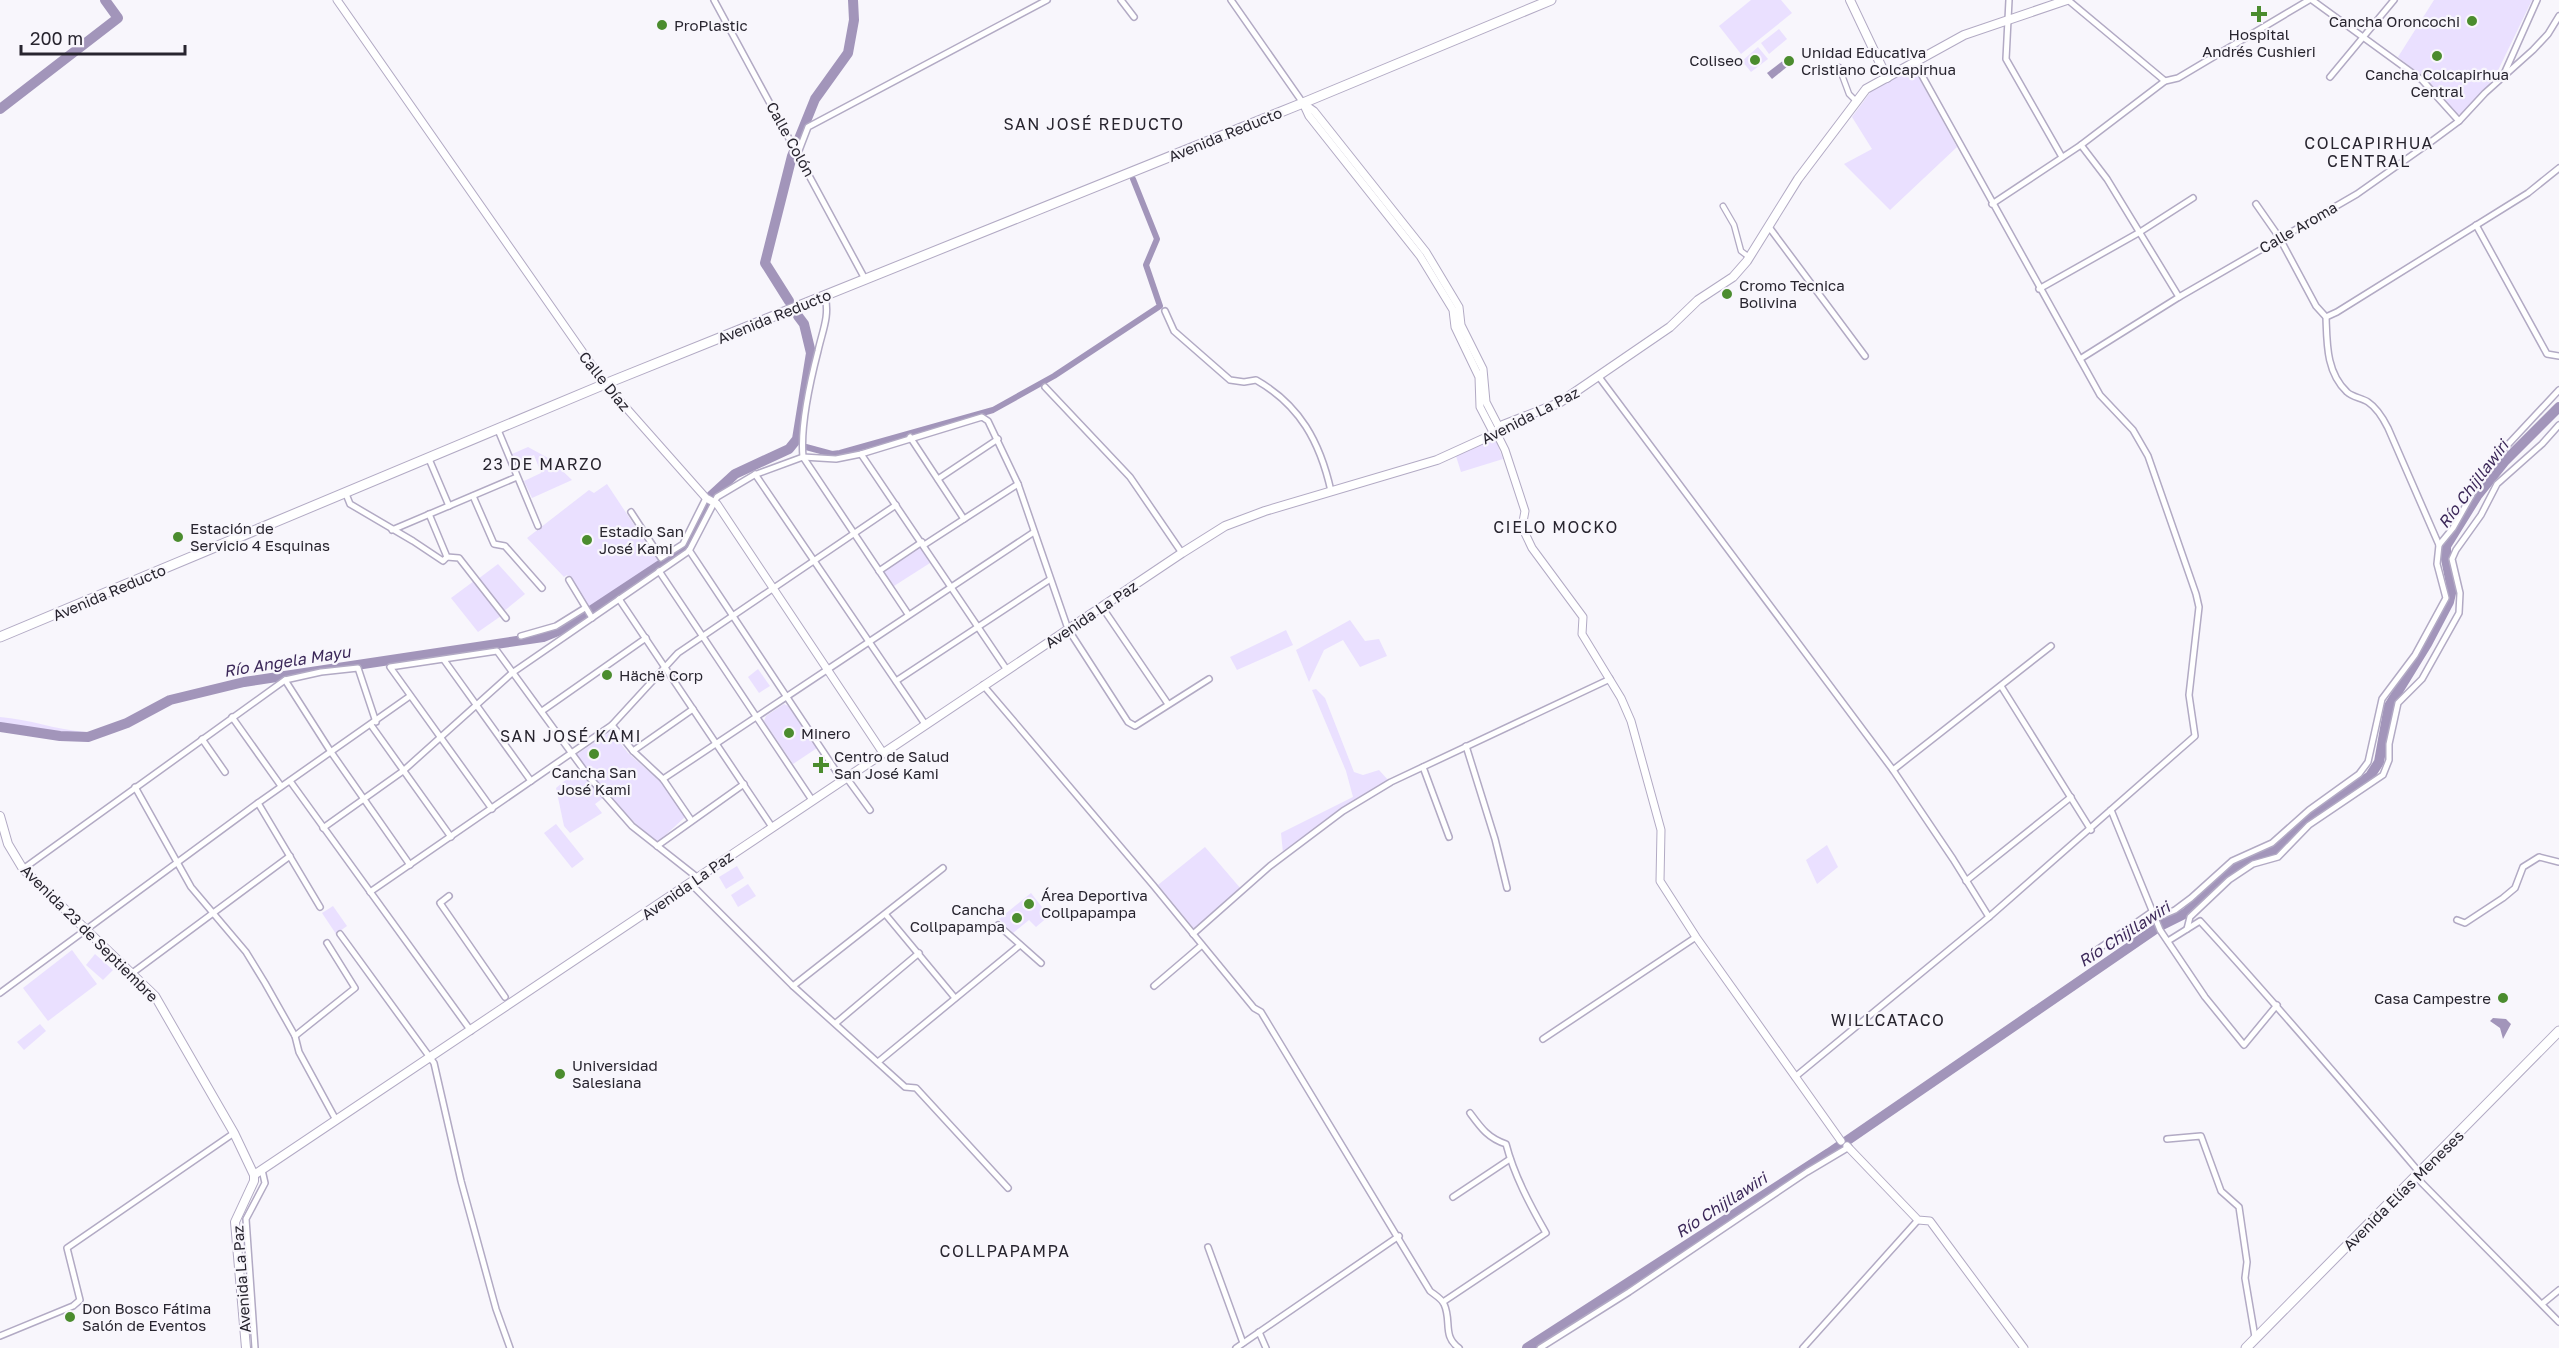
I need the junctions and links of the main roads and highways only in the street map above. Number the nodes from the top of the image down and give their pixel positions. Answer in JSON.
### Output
{"nodes":[{"id":1,"x":1551,"y":0,"type":"edge"},
{"id":2,"x":1850,"y":0,"type":"edge"},
{"id":3,"x":2065,"y":0,"type":"edge"},
{"id":4,"x":1887,"y":78,"type":"junction"},
{"id":5,"x":0,"y":637,"type":"edge"},
{"id":6,"x":0,"y":816,"type":"edge"},
{"id":7,"x":2559,"y":1031,"type":"edge"},
{"id":8,"x":254,"y":1175,"type":"junction"},
{"id":9,"x":246,"y":1348,"type":"edge"},
{"id":10,"x":2246,"y":1348,"type":"edge"}],
"edges":[{"from":1,"to":5,"type":"main road","name":"Avenida Reducto"},
{"from":2,"to":4,"type":"main road"},
{"from":3,"to":4,"type":"main road","name":"Avenida La Paz"},
{"from":4,"to":8,"type":"main road","name":"Avenida La Paz"},
{"from":6,"to":8,"type":"main road","name":"Avenida 23 de Septiembre"},
{"from":7,"to":10,"type":"main road","name":"Avenida Elías Meneses"},
{"from":8,"to":9,"type":"main road","name":"Avenida La Paz"}]}
